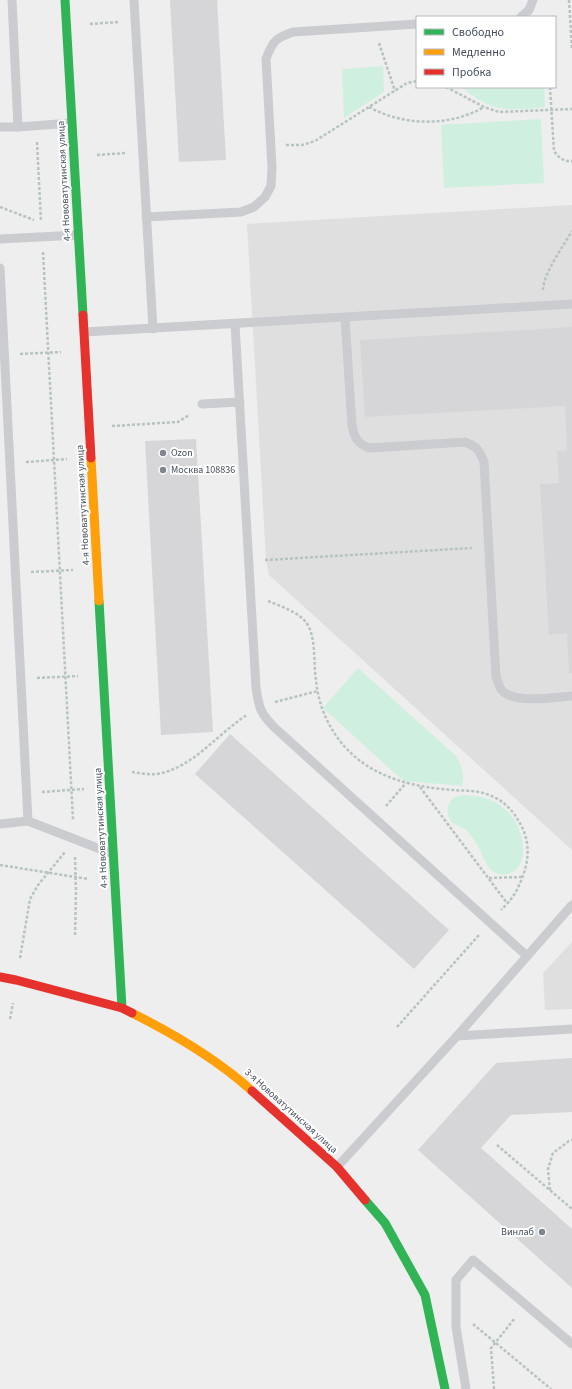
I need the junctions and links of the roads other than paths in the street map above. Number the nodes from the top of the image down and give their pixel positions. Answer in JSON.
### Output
{"nodes":[{"id":1,"x":12,"y":0,"type":"edge"},
{"id":2,"x":65,"y":0,"type":"edge"},
{"id":3,"x":134,"y":0,"type":"edge"},
{"id":4,"x":533,"y":0,"type":"edge"},
{"id":5,"x":522,"y":16,"type":"edge"},
{"id":6,"x":416,"y":24,"type":"edge"},
{"id":7,"x":72,"y":123,"type":"junction"},
{"id":8,"x":0,"y":127,"type":"edge"},
{"id":9,"x":18,"y":127,"type":"junction"},
{"id":10,"x":146,"y":217,"type":"junction"},
{"id":11,"x":78,"y":235,"type":"junction"},
{"id":12,"x":0,"y":239,"type":"edge"},
{"id":13,"x":0,"y":268,"type":"edge"},
{"id":14,"x":572,"y":304,"type":"edge"},
{"id":15,"x":345,"y":318,"type":"junction"},
{"id":16,"x":235,"y":324,"type":"junction"},
{"id":17,"x":153,"y":329,"type":"junction"},
{"id":18,"x":84,"y":332,"type":"junction"},
{"id":19,"x":240,"y":402,"type":"junction"},
{"id":20,"x":202,"y":404,"type":"road end"},
{"id":21,"x":572,"y":696,"type":"edge"},
{"id":22,"x":28,"y":821,"type":"junction"},
{"id":23,"x":0,"y":824,"type":"edge"},
{"id":24,"x":113,"y":854,"type":"junction"},
{"id":25,"x":572,"y":905,"type":"edge"},
{"id":26,"x":527,"y":956,"type":"junction"},
{"id":27,"x":0,"y":977,"type":"edge"},
{"id":28,"x":122,"y":1008,"type":"junction"},
{"id":29,"x":572,"y":1029,"type":"edge"},
{"id":30,"x":456,"y":1036,"type":"junction"},
{"id":31,"x":337,"y":1167,"type":"junction"},
{"id":32,"x":572,"y":1344,"type":"edge"},
{"id":33,"x":445,"y":1389,"type":"edge"},
{"id":34,"x":466,"y":1389,"type":"edge"}],
"edges":[{"from":1,"to":9,"type":"lane"},
{"from":2,"to":7,"type":"street","name":"4-я Нововатутинская улица"},
{"from":3,"to":10,"type":"lane"},
{"from":4,"to":5,"type":"lane"},
{"from":6,"to":10,"type":"lane"},
{"from":7,"to":9,"type":"lane"},
{"from":7,"to":11,"type":"street","name":"4-я Нововатутинская улица"},
{"from":8,"to":9,"type":"lane"},
{"from":10,"to":17,"type":"lane"},
{"from":11,"to":12,"type":"lane"},
{"from":11,"to":18,"type":"street","name":"4-я Нововатутинская улица"},
{"from":13,"to":22,"type":"lane"},
{"from":14,"to":15,"type":"lane"},
{"from":15,"to":16,"type":"lane"},
{"from":15,"to":21,"type":"lane"},
{"from":16,"to":17,"type":"lane"},
{"from":16,"to":19,"type":"lane"},
{"from":17,"to":18,"type":"lane"},
{"from":18,"to":24,"type":"street","name":"4-я Нововатутинская улица"},
{"from":19,"to":20,"type":"lane"},
{"from":19,"to":26,"type":"lane"},
{"from":22,"to":23,"type":"lane"},
{"from":22,"to":24,"type":"lane"},
{"from":24,"to":28,"type":"street","name":"4-я Нововатутинская улица"},
{"from":25,"to":26,"type":"lane"},
{"from":26,"to":30,"type":"lane"},
{"from":27,"to":28,"type":"street","name":"3-я Нововатутинская улица"},
{"from":28,"to":31,"type":"street","name":"3-я Нововатутинская улица"},
{"from":29,"to":30,"type":"lane"},
{"from":30,"to":31,"type":"lane"},
{"from":31,"to":33,"type":"street","name":"3-я Нововатутинская улица"},
{"from":32,"to":34,"type":"lane"}]}
